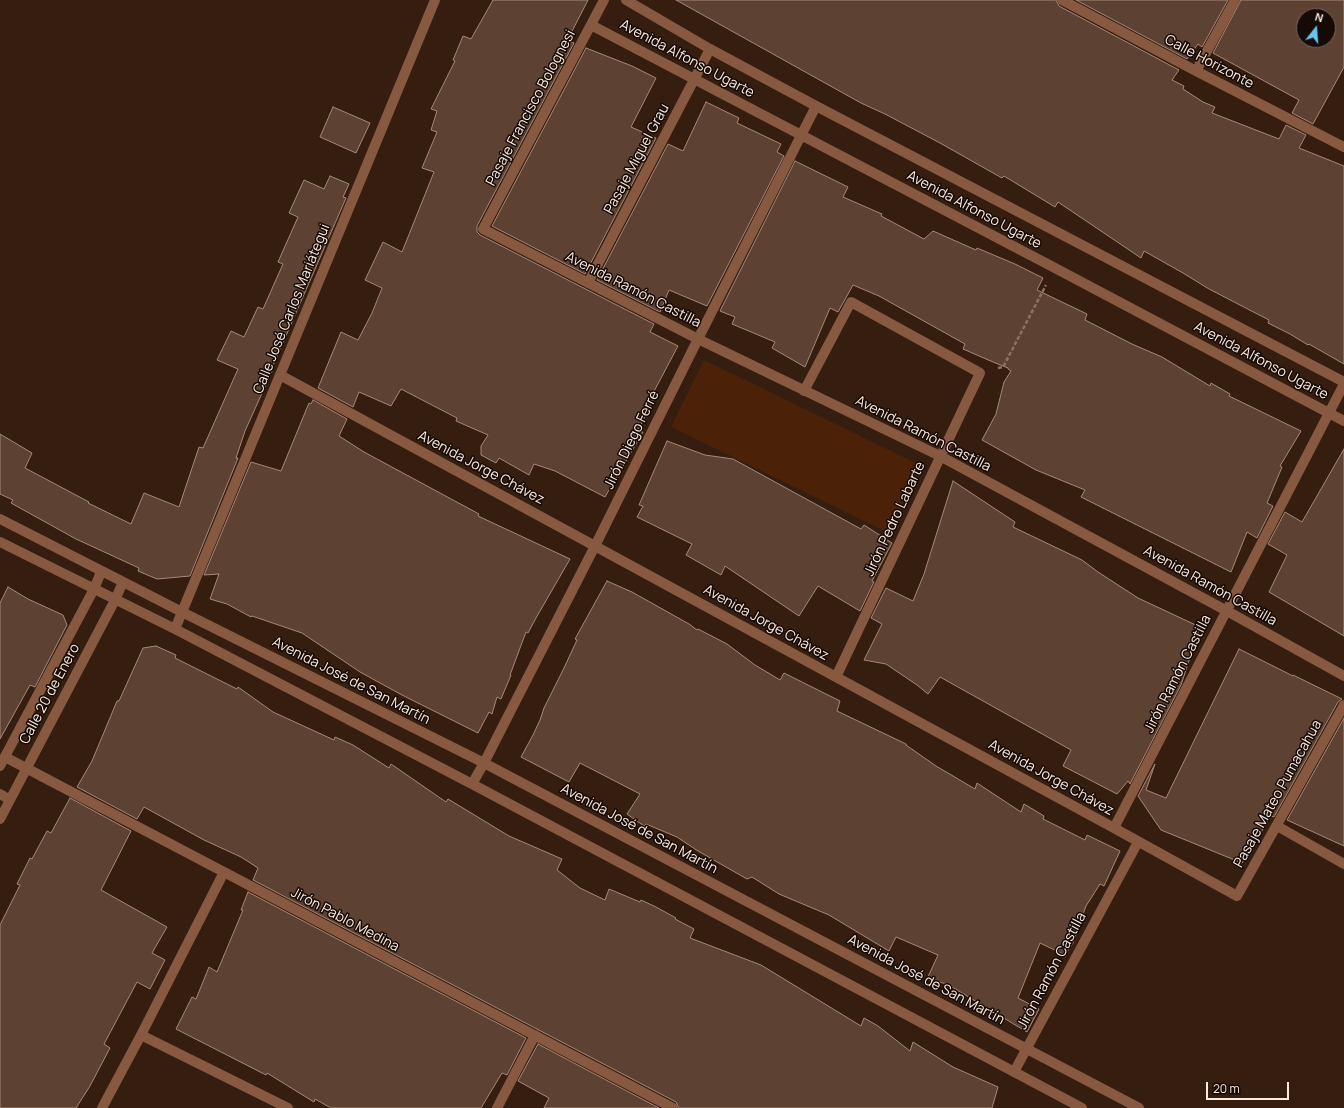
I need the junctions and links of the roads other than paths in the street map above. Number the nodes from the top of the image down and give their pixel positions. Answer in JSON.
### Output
{"nodes":[{"id":1,"x":435,"y":0,"type":"edge"},
{"id":2,"x":604,"y":0,"type":"edge"},
{"id":3,"x":626,"y":0,"type":"edge"},
{"id":4,"x":1062,"y":0,"type":"edge"},
{"id":5,"x":1235,"y":0,"type":"edge"},
{"id":6,"x":590,"y":25,"type":"junction"},
{"id":7,"x":710,"y":49,"type":"junction"},
{"id":8,"x":1196,"y":71,"type":"junction"},
{"id":9,"x":694,"y":79,"type":"junction"},
{"id":10,"x":816,"y":106,"type":"junction"},
{"id":11,"x":801,"y":135,"type":"junction"},
{"id":12,"x":1344,"y":147,"type":"edge"},
{"id":13,"x":483,"y":229,"type":"joint"},
{"id":14,"x":588,"y":283,"type":"junction"},
{"id":15,"x":698,"y":339,"type":"junction"},
{"id":16,"x":280,"y":376,"type":"junction"},
{"id":17,"x":1344,"y":383,"type":"edge"},
{"id":18,"x":804,"y":390,"type":"junction"},
{"id":19,"x":1329,"y":413,"type":"junction"},
{"id":20,"x":1344,"y":421,"type":"edge"},
{"id":21,"x":940,"y":456,"type":"junction"},
{"id":22,"x":0,"y":519,"type":"edge"},
{"id":23,"x":0,"y":542,"type":"edge"},
{"id":24,"x":595,"y":546,"type":"junction"},
{"id":25,"x":101,"y":572,"type":"junction"},
{"id":26,"x":123,"y":582,"type":"junction"},
{"id":27,"x":94,"y":589,"type":"junction"},
{"id":28,"x":115,"y":600,"type":"junction"},
{"id":29,"x":1227,"y":611,"type":"junction"},
{"id":30,"x":182,"y":612,"type":"junction"},
{"id":31,"x":175,"y":629,"type":"junction"},
{"id":32,"x":1344,"y":676,"type":"edge"},
{"id":33,"x":836,"y":677,"type":"junction"},
{"id":34,"x":1344,"y":705,"type":"edge"},
{"id":35,"x":5,"y":757,"type":"junction"},
{"id":36,"x":484,"y":763,"type":"junction"},
{"id":37,"x":0,"y":766,"type":"edge"},
{"id":38,"x":26,"y":768,"type":"junction"},
{"id":39,"x":472,"y":784,"type":"junction"},
{"id":40,"x":0,"y":794,"type":"edge"},
{"id":41,"x":10,"y":800,"type":"junction"},
{"id":42,"x":0,"y":819,"type":"edge"},
{"id":43,"x":1277,"y":826,"type":"junction"},
{"id":44,"x":1114,"y":828,"type":"junction"},
{"id":45,"x":1138,"y":842,"type":"junction"},
{"id":46,"x":1344,"y":864,"type":"edge"},
{"id":47,"x":224,"y":872,"type":"junction"},
{"id":48,"x":1237,"y":896,"type":"joint"},
{"id":49,"x":141,"y":1035,"type":"junction"},
{"id":50,"x":535,"y":1035,"type":"junction"},
{"id":51,"x":1027,"y":1049,"type":"junction"},
{"id":52,"x":1014,"y":1072,"type":"junction"},
{"id":53,"x":281,"y":1107,"type":"edge"},
{"id":54,"x":102,"y":1108,"type":"edge"},
{"id":55,"x":497,"y":1108,"type":"edge"},
{"id":56,"x":673,"y":1108,"type":"edge"},
{"id":57,"x":1082,"y":1108,"type":"edge"},
{"id":58,"x":1139,"y":1108,"type":"edge"}],
"edges":[{"from":1,"to":16,"type":"street","name":"Calle José Carlos Mariátegui"},
{"from":2,"to":6,"type":"street","name":"Pasaje Francisco Bolognesi"},
{"from":3,"to":7,"type":"street","name":"Avenida Alfonso Ugarte"},
{"from":4,"to":8,"type":"street","name":"Calle Horizonte"},
{"from":5,"to":8,"type":"street"},
{"from":6,"to":9,"type":"street","name":"Avenida Alfonso Ugarte"},
{"from":6,"to":13,"type":"street","name":"Pasaje Francisco Bolognesi"},
{"from":7,"to":9,"type":"street","name":"Pasaje Miguel Grau"},
{"from":7,"to":10,"type":"street","name":"Avenida Alfonso Ugarte"},
{"from":8,"to":12,"type":"street","name":"Calle Horizonte"},
{"from":9,"to":11,"type":"street","name":"Avenida Alfonso Ugarte"},
{"from":9,"to":14,"type":"street","name":"Pasaje Miguel Grau"},
{"from":10,"to":11,"type":"street","name":"Jirón Diego Ferré"},
{"from":10,"to":17,"type":"street","name":"Avenida Alfonso Ugarte"},
{"from":11,"to":15,"type":"street","name":"Jirón Diego Ferré"},
{"from":11,"to":19,"type":"street","name":"Avenida Alfonso Ugarte"},
{"from":13,"to":14,"type":"street","name":"Avenida Ramón Castilla"},
{"from":14,"to":15,"type":"street","name":"Avenida Ramón Castilla"},
{"from":15,"to":18,"type":"street","name":"Avenida Ramón Castilla"},
{"from":15,"to":24,"type":"street","name":"Jirón Diego Ferré"},
{"from":16,"to":24,"type":"street","name":"Avenida Jorge Chávez"},
{"from":16,"to":30,"type":"street","name":"Calle José Carlos Mariátegui"},
{"from":17,"to":19,"type":"street","name":"Jirón Ramón Castilla"},
{"from":18,"to":21,"type":"street","name":"Avenida Ramón Castilla"},
{"from":18,"to":21,"type":"street","name":"Jirón Pedro Labarte"},
{"from":19,"to":20,"type":"street","name":"Avenida Alfonso Ugarte"},
{"from":19,"to":29,"type":"street","name":"Jirón Ramón Castilla"},
{"from":21,"to":29,"type":"street","name":"Avenida Ramón Castilla"},
{"from":21,"to":33,"type":"street","name":"Jirón Pedro Labarte"},
{"from":22,"to":25,"type":"street","name":"Avenida José de San Martín"},
{"from":23,"to":27,"type":"street"},
{"from":24,"to":33,"type":"street","name":"Avenida Jorge Chávez"},
{"from":24,"to":36,"type":"street","name":"Jirón Diego Ferré"},
{"from":25,"to":26,"type":"street","name":"Avenida José de San Martín"},
{"from":25,"to":27,"type":"street","name":"Calle 20 de Enero"},
{"from":26,"to":28,"type":"street","name":"Calle 20 de Enero"},
{"from":26,"to":30,"type":"street","name":"Avenida José de San Martín"},
{"from":27,"to":28,"type":"street"},
{"from":27,"to":35,"type":"street","name":"Calle 20 de Enero"},
{"from":28,"to":31,"type":"street"},
{"from":28,"to":38,"type":"street","name":"Calle 20 de Enero"},
{"from":29,"to":32,"type":"street","name":"Avenida Ramón Castilla"},
{"from":29,"to":44,"type":"street","name":"Jirón Ramón Castilla"},
{"from":30,"to":31,"type":"street","name":"Calle José Carlos Mariátegui"},
{"from":30,"to":36,"type":"street","name":"Avenida José de San Martín"},
{"from":31,"to":39,"type":"street"},
{"from":33,"to":44,"type":"street","name":"Avenida Jorge Chávez"},
{"from":34,"to":43,"type":"street","name":"Pasaje Mateo Pumacahua"},
{"from":35,"to":37,"type":"street","name":"Calle 20 de Enero"},
{"from":35,"to":38,"type":"street","name":"Jirón Pablo Medina"},
{"from":36,"to":39,"type":"street","name":"Jirón Diego Ferré"},
{"from":36,"to":51,"type":"street","name":"Avenida José de San Martín"},
{"from":38,"to":41,"type":"street","name":"Calle 20 de Enero"},
{"from":38,"to":47,"type":"street","name":"Jirón Pablo Medina"},
{"from":39,"to":52,"type":"street"},
{"from":40,"to":41,"type":"street"},
{"from":41,"to":42,"type":"street","name":"Calle 20 de Enero"},
{"from":43,"to":46,"type":"street"},
{"from":43,"to":48,"type":"street","name":"Pasaje Mateo Pumacahua"},
{"from":44,"to":45,"type":"street","name":"Avenida Jorge Chávez"},
{"from":45,"to":48,"type":"street","name":"Avenida Jorge Chávez"},
{"from":45,"to":51,"type":"street","name":"Jirón Ramón Castilla"},
{"from":47,"to":49,"type":"street"},
{"from":47,"to":50,"type":"street","name":"Jirón Pablo Medina"},
{"from":49,"to":53,"type":"street"},
{"from":49,"to":54,"type":"street"},
{"from":50,"to":55,"type":"street"},
{"from":50,"to":56,"type":"street","name":"Jirón Pablo Medina"},
{"from":51,"to":52,"type":"street","name":"Jirón Ramón Castilla"},
{"from":51,"to":58,"type":"street","name":"Avenida José de San Martín"},
{"from":52,"to":57,"type":"street"}]}
